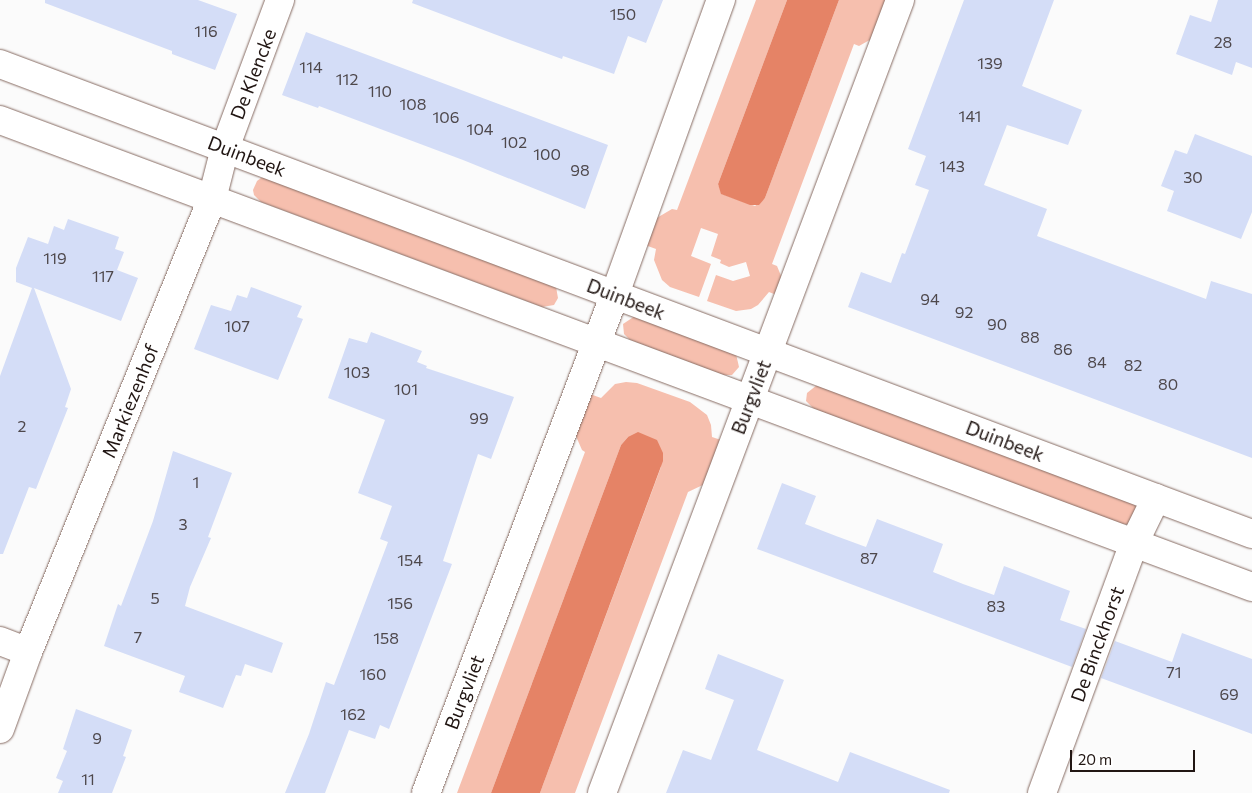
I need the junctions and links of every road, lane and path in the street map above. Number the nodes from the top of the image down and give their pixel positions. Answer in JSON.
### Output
{"nodes":[{"id":1,"x":280,"y":0,"type":"edge"},
{"id":2,"x":721,"y":0,"type":"edge"},
{"id":3,"x":900,"y":0,"type":"edge"},
{"id":4,"x":0,"y":64,"type":"edge"},
{"id":5,"x":0,"y":120,"type":"edge"},
{"id":6,"x":225,"y":148,"type":"junction"},
{"id":7,"x":212,"y":199,"type":"junction"},
{"id":8,"x":615,"y":294,"type":"junction"},
{"id":9,"x":596,"y":342,"type":"junction"},
{"id":10,"x":768,"y":352,"type":"junction"},
{"id":11,"x":750,"y":400,"type":"junction"},
{"id":12,"x":1156,"y":498,"type":"junction"},
{"id":13,"x":1252,"y":534,"type":"edge"},
{"id":14,"x":1134,"y":543,"type":"junction"},
{"id":15,"x":1252,"y":587,"type":"edge"},
{"id":16,"x":0,"y":641,"type":"edge"},
{"id":17,"x":28,"y":652,"type":"junction"},
{"id":18,"x":0,"y":729,"type":"edge"},
{"id":19,"x":426,"y":793,"type":"edge"},
{"id":20,"x":602,"y":793,"type":"edge"},
{"id":21,"x":1042,"y":793,"type":"edge"}],
"edges":[{"from":1,"to":6,"type":"street","name":"De Klencke"},
{"from":2,"to":8,"type":"street","name":"Burgvliet"},
{"from":3,"to":10,"type":"street","name":"Burgvliet"},
{"from":4,"to":6,"type":"street","name":"Duinbeek"},
{"from":5,"to":7,"type":"street"},
{"from":6,"to":7,"type":"street","name":"Markiezenhof"},
{"from":6,"to":8,"type":"street","name":"Duinbeek"},
{"from":7,"to":9,"type":"street"},
{"from":7,"to":17,"type":"street","name":"Markiezenhof"},
{"from":8,"to":9,"type":"street","name":"Burgvliet"},
{"from":8,"to":10,"type":"street","name":"Duinbeek"},
{"from":9,"to":11,"type":"street"},
{"from":9,"to":19,"type":"street","name":"Burgvliet"},
{"from":10,"to":11,"type":"street","name":"Burgvliet"},
{"from":10,"to":12,"type":"street","name":"Duinbeek"},
{"from":11,"to":14,"type":"street"},
{"from":11,"to":20,"type":"street","name":"Burgvliet"},
{"from":12,"to":13,"type":"street","name":"Duinbeek"},
{"from":12,"to":14,"type":"street","name":"De Binckhorst"},
{"from":14,"to":15,"type":"street"},
{"from":14,"to":21,"type":"street","name":"De Binckhorst"},
{"from":16,"to":17,"type":"street"},
{"from":17,"to":18,"type":"street","name":"Markiezenhof"}]}
